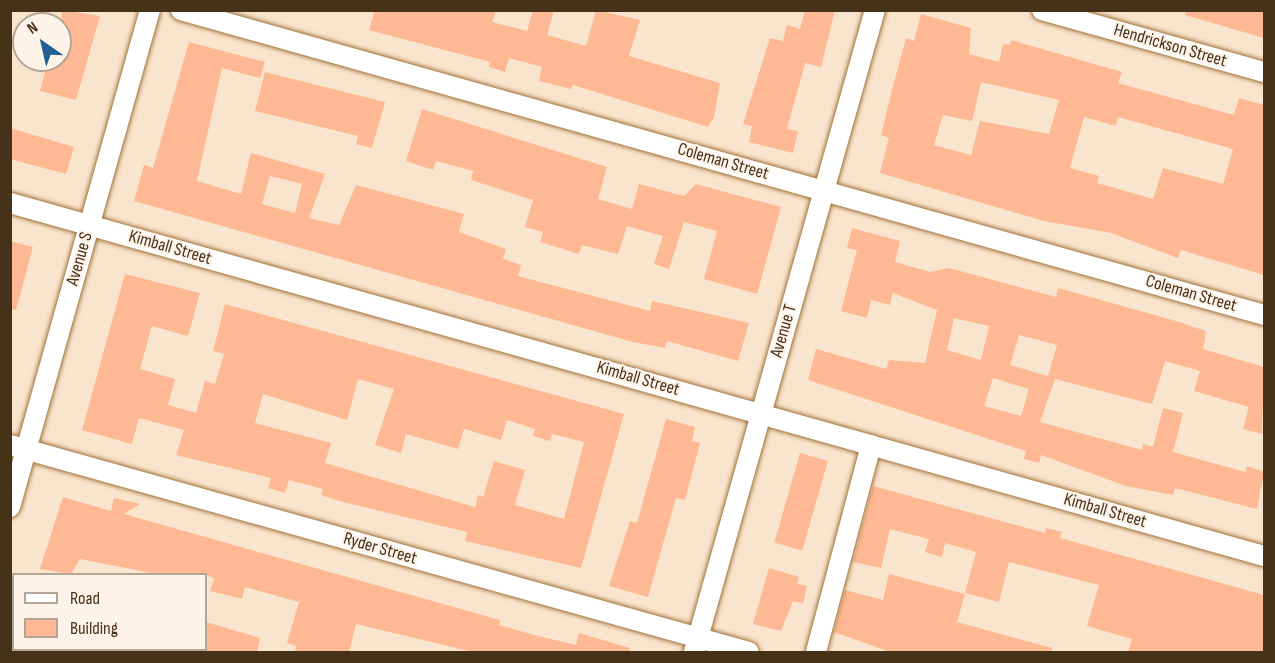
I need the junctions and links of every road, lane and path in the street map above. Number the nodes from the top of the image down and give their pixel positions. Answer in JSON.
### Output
{"nodes":[{"id":1,"x":150,"y":10,"type":"edge"},
{"id":2,"x":181,"y":10,"type":"edge"},
{"id":3,"x":875,"y":10,"type":"edge"},
{"id":4,"x":1042,"y":10,"type":"edge"},
{"id":5,"x":1264,"y":72,"type":"edge"},
{"id":6,"x":824,"y":190,"type":"junction"},
{"id":7,"x":10,"y":204,"type":"edge"},
{"id":8,"x":89,"y":226,"type":"junction"},
{"id":9,"x":1264,"y":315,"type":"edge"},
{"id":10,"x":761,"y":414,"type":"junction"},
{"id":11,"x":871,"y":445,"type":"junction"},
{"id":12,"x":19,"y":447,"type":"edge"},
{"id":13,"x":10,"y":507,"type":"edge"},
{"id":14,"x":1264,"y":556,"type":"edge"},
{"id":15,"x":696,"y":645,"type":"edge"},
{"id":16,"x":749,"y":652,"type":"edge"},
{"id":17,"x":816,"y":652,"type":"edge"}],
"edges":[{"from":1,"to":8,"type":"street","name":"Avenue S"},
{"from":2,"to":6,"type":"street","name":"Coleman Street"},
{"from":3,"to":6,"type":"street","name":"Avenue T"},
{"from":4,"to":5,"type":"street","name":"Hendrickson Street"},
{"from":6,"to":9,"type":"street","name":"Coleman Street"},
{"from":6,"to":10,"type":"street","name":"Avenue T"},
{"from":7,"to":8,"type":"street","name":"Kimball Street"},
{"from":8,"to":10,"type":"street","name":"Kimball Street"},
{"from":8,"to":12,"type":"street","name":"Avenue S"},
{"from":10,"to":11,"type":"street","name":"Kimball Street"},
{"from":10,"to":15,"type":"street","name":"Avenue T"},
{"from":11,"to":14,"type":"street","name":"Kimball Street"},
{"from":11,"to":17,"type":"street"},
{"from":12,"to":13,"type":"street","name":"Avenue S"},
{"from":12,"to":15,"type":"street","name":"Ryder Street"},
{"from":15,"to":16,"type":"street","name":"Ryder Street"}]}
